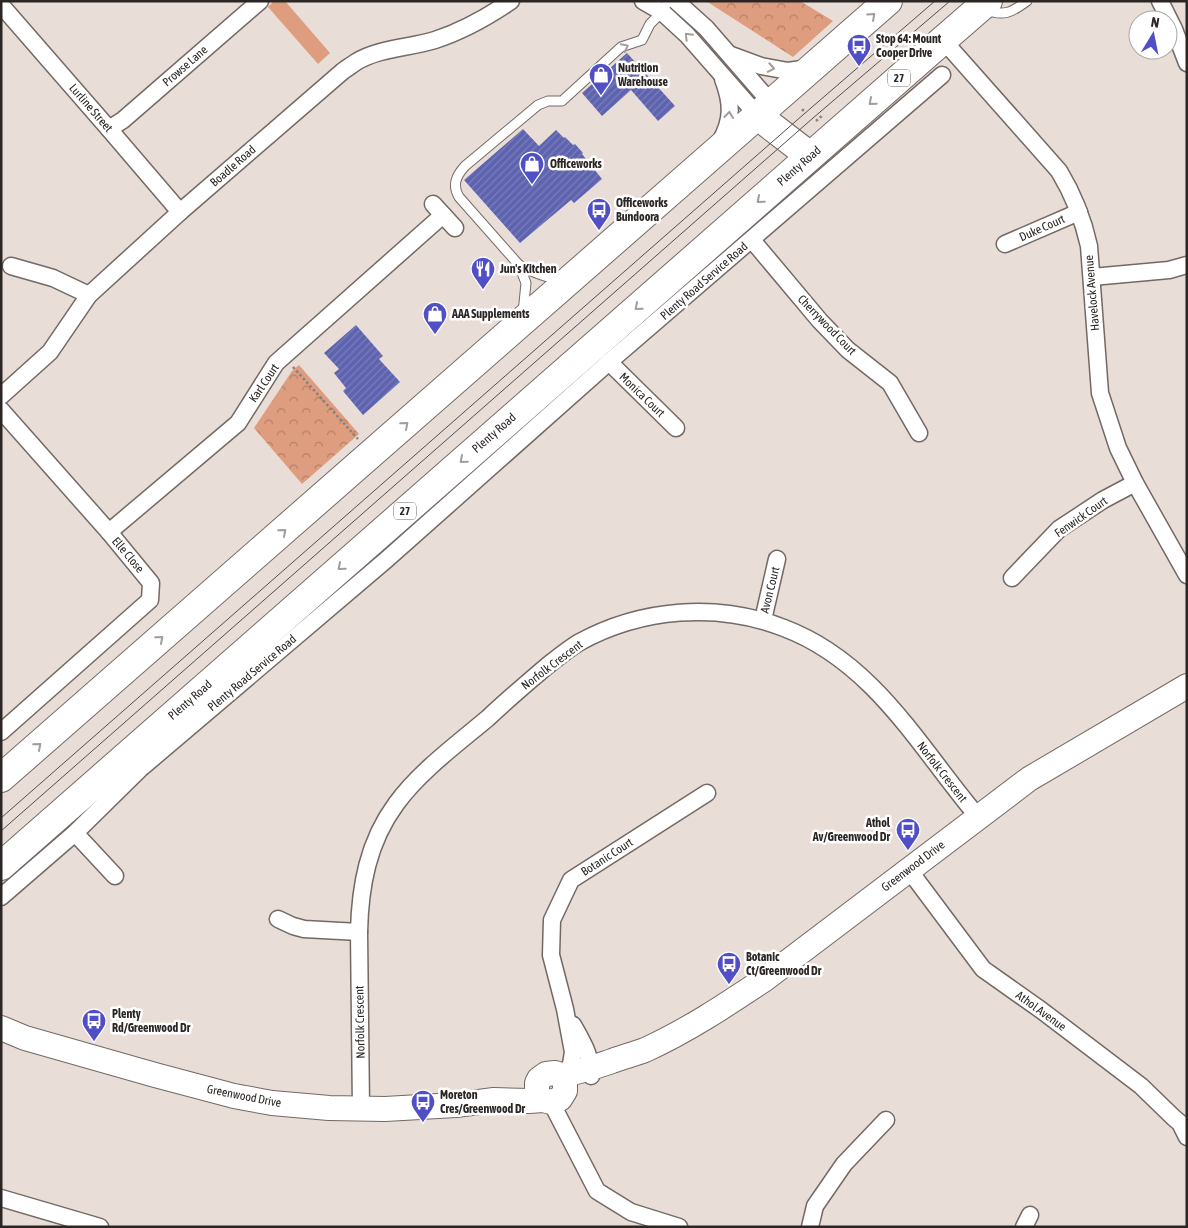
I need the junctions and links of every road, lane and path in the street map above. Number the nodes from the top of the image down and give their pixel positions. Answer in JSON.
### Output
{"nodes":[{"id":1,"x":260,"y":1,"type":"edge"},
{"id":2,"x":511,"y":1,"type":"edge"},
{"id":3,"x":643,"y":1,"type":"edge"},
{"id":4,"x":676,"y":1,"type":"edge"},
{"id":5,"x":888,"y":1,"type":"edge"},
{"id":6,"x":1027,"y":1,"type":"edge"},
{"id":7,"x":1160,"y":1,"type":"edge"},
{"id":8,"x":1,"y":5,"type":"edge"},
{"id":9,"x":984,"y":5,"type":"edge"},
{"id":10,"x":665,"y":7,"type":"edge"},
{"id":11,"x":943,"y":40,"type":"junction"},
{"id":12,"x":729,"y":54,"type":"junction"},
{"id":13,"x":1187,"y":63,"type":"edge"},
{"id":14,"x":814,"y":68,"type":"junction"},
{"id":15,"x":907,"y":71,"type":"junction"},
{"id":16,"x":720,"y":73,"type":"junction"},
{"id":17,"x":942,"y":75,"type":"dead end"},
{"id":18,"x":907,"y":105,"type":"junction"},
{"id":19,"x":765,"y":110,"type":"junction"},
{"id":20,"x":823,"y":115,"type":"dead end"},
{"id":21,"x":816,"y":121,"type":"dead end"},
{"id":22,"x":109,"y":128,"type":"junction"},
{"id":23,"x":712,"y":156,"type":"junction"},
{"id":24,"x":810,"y":156,"type":"junction"},
{"id":25,"x":180,"y":212,"type":"junction"},
{"id":26,"x":1079,"y":212,"type":"junction"},
{"id":27,"x":455,"y":228,"type":"dead end"},
{"id":28,"x":752,"y":240,"type":"junction"},
{"id":29,"x":1005,"y":244,"type":"dead end"},
{"id":30,"x":519,"y":265,"type":"junction"},
{"id":31,"x":1187,"y":265,"type":"edge"},
{"id":32,"x":11,"y":266,"type":"dead end"},
{"id":33,"x":1092,"y":277,"type":"junction"},
{"id":34,"x":570,"y":280,"type":"junction"},
{"id":35,"x":89,"y":295,"type":"junction"},
{"id":36,"x":521,"y":323,"type":"junction"},
{"id":37,"x":283,"y":356,"type":"junction"},
{"id":38,"x":609,"y":362,"type":"junction"},
{"id":39,"x":1,"y":396,"type":"edge"},
{"id":40,"x":1,"y":410,"type":"edge"},
{"id":41,"x":676,"y":428,"type":"dead end"},
{"id":42,"x":919,"y":433,"type":"dead end"},
{"id":43,"x":492,"y":450,"type":"junction"},
{"id":44,"x":372,"y":454,"type":"junction"},
{"id":45,"x":1134,"y":483,"type":"junction"},
{"id":46,"x":109,"y":532,"type":"junction"},
{"id":47,"x":777,"y":559,"type":"dead end"},
{"id":48,"x":1187,"y":575,"type":"edge"},
{"id":49,"x":1012,"y":578,"type":"dead end"},
{"id":50,"x":762,"y":620,"type":"junction"},
{"id":51,"x":1187,"y":686,"type":"edge"},
{"id":52,"x":1,"y":732,"type":"edge"},
{"id":53,"x":1,"y":778,"type":"edge"},
{"id":54,"x":707,"y":793,"type":"dead end"},
{"id":55,"x":978,"y":817,"type":"junction"},
{"id":56,"x":75,"y":832,"type":"junction"},
{"id":57,"x":1,"y":866,"type":"edge"},
{"id":58,"x":909,"y":870,"type":"junction"},
{"id":59,"x":115,"y":876,"type":"dead end"},
{"id":60,"x":3,"y":893,"type":"edge"},
{"id":61,"x":278,"y":919,"type":"dead end"},
{"id":62,"x":359,"y":932,"type":"junction"},
{"id":63,"x":565,"y":1009,"type":"junction"},
{"id":64,"x":1,"y":1028,"type":"edge"},
{"id":65,"x":591,"y":1074,"type":"junction"},
{"id":66,"x":555,"y":1089,"type":"junction"},
{"id":67,"x":361,"y":1109,"type":"junction"},
{"id":68,"x":886,"y":1120,"type":"dead end"},
{"id":69,"x":1185,"y":1126,"type":"edge"},
{"id":70,"x":1,"y":1198,"type":"edge"},
{"id":71,"x":100,"y":1227,"type":"edge"},
{"id":72,"x":679,"y":1227,"type":"edge"},
{"id":73,"x":810,"y":1227,"type":"edge"}],
"edges":[{"from":1,"to":22,"type":"street","name":"Prowse Lane"},
{"from":2,"to":25,"type":"street","name":"Boadle Road"},
{"from":3,"to":10,"type":"street"},
{"from":4,"to":12,"type":"street"},
{"from":14,"to":5,"type":"highway","one_way":true},
{"from":6,"to":9,"type":"lane"},
{"from":7,"to":13,"type":"street"},
{"from":8,"to":22,"type":"street","name":"Lurline Street"},
{"from":9,"to":11,"type":"highway","name":"Plenty Road","number":"27"},
{"from":16,"to":10,"type":"street","one_way":true},
{"from":30,"to":10,"type":"lane","one_way":true},
{"from":11,"to":15,"type":"highway","name":"Plenty Road","number":"27"},
{"from":11,"to":26,"type":"street","name":"Havelock Avenue"},
{"from":12,"to":14,"type":"street","one_way":true},
{"from":12,"to":19,"type":"street"},
{"from":14,"to":19,"type":"highway"},
{"from":15,"to":18,"type":"street"},
{"from":15,"to":24,"type":"highway","name":"Plenty Road","number":"27","one_way":true},
{"from":16,"to":19,"type":"street"},
{"from":23,"to":16,"type":"street","one_way":true},
{"from":17,"to":18,"type":"street","name":"Plenty Road Service Road"},
{"from":18,"to":28,"type":"street","name":"Plenty Road Service Road"},
{"from":19,"to":23,"type":"highway"},
{"from":19,"to":24,"type":"highway"},
{"from":20,"to":21,"type":"path"},
{"from":22,"to":25,"type":"street","name":"Lurline Street"},
{"from":23,"to":34,"type":"highway"},
{"from":24,"to":43,"type":"highway","name":"Plenty Road","number":"27","one_way":true},
{"from":25,"to":35,"type":"street","name":"Boadle Road"},
{"from":26,"to":29,"type":"street","name":"Duke Court"},
{"from":26,"to":33,"type":"street","name":"Havelock Avenue"},
{"from":27,"to":37,"type":"street","name":"Karl Court"},
{"from":28,"to":38,"type":"street","name":"Plenty Road Service Road"},
{"from":28,"to":42,"type":"street","name":"Cherrywood Court"},
{"from":30,"to":34,"type":"lane"},
{"from":30,"to":36,"type":"lane"},
{"from":31,"to":33,"type":"street"},
{"from":32,"to":35,"type":"street"},
{"from":33,"to":45,"type":"street","name":"Havelock Avenue"},
{"from":34,"to":36,"type":"highway"},
{"from":35,"to":39,"type":"street","name":"Boadle Road"},
{"from":44,"to":36,"type":"highway","one_way":true},
{"from":37,"to":44,"type":"path"},
{"from":37,"to":46,"type":"street","name":"Karl Court"},
{"from":38,"to":41,"type":"street","name":"Monica Court"},
{"from":38,"to":43,"type":"street","name":"Plenty Road Service Road"},
{"from":40,"to":46,"type":"street","name":"Elle Close"},
{"from":43,"to":56,"type":"street","name":"Plenty Road Service Road"},
{"from":43,"to":57,"type":"highway","name":"Plenty Road","number":"27","one_way":true},
{"from":53,"to":44,"type":"highway","one_way":true},
{"from":45,"to":48,"type":"street","name":"Havelock Avenue"},
{"from":45,"to":49,"type":"street","name":"Fenwick Court"},
{"from":46,"to":52,"type":"street","name":"Elle Close"},
{"from":47,"to":50,"type":"street","name":"Avon Court"},
{"from":50,"to":55,"type":"street","name":"Norfolk Crescent"},
{"from":50,"to":62,"type":"street","name":"Norfolk Crescent"},
{"from":51,"to":55,"type":"street","name":"Greenwood Drive"},
{"from":54,"to":63,"type":"street","name":"Botanic Court"},
{"from":55,"to":58,"type":"street","name":"Greenwood Drive"},
{"from":56,"to":59,"type":"street"},
{"from":56,"to":60,"type":"street","name":"Plenty Road Service Road"},
{"from":58,"to":65,"type":"street","name":"Greenwood Drive"},
{"from":58,"to":69,"type":"street","name":"Athol Avenue"},
{"from":61,"to":62,"type":"street"},
{"from":62,"to":67,"type":"street","name":"Norfolk Crescent"},
{"from":63,"to":65,"type":"street","name":"Botanic Court"},
{"from":63,"to":66,"type":"street","name":"Botanic Court"},
{"from":64,"to":67,"type":"street","name":"Greenwood Drive"},
{"from":65,"to":66,"type":"street","name":"Greenwood Drive"},
{"from":66,"to":67,"type":"street","name":"Greenwood Drive"},
{"from":66,"to":72,"type":"street"},
{"from":68,"to":73,"type":"street"},
{"from":70,"to":71,"type":"street"}]}
